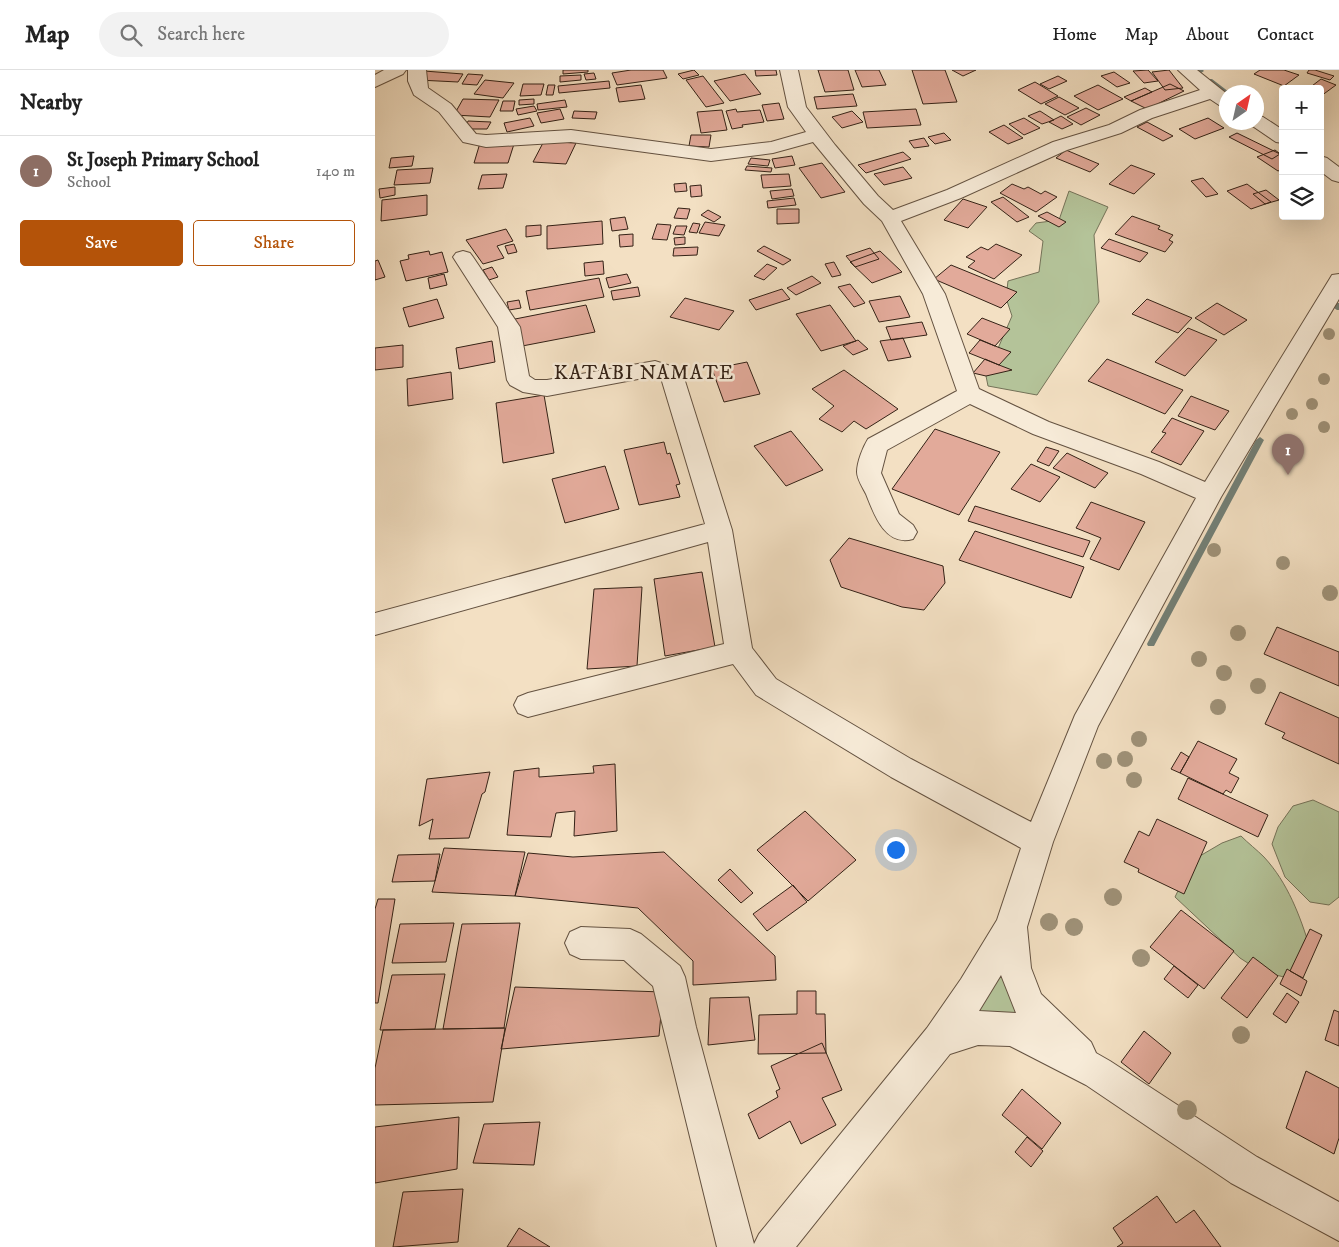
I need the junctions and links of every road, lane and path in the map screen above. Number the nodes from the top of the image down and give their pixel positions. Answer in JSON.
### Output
{"nodes":[{"id":1,"x":397,"y":70,"type":"edge"},
{"id":2,"x":417,"y":70,"type":"edge"},
{"id":3,"x":789,"y":70,"type":"edge"},
{"id":4,"x":1187,"y":70,"type":"edge"},
{"id":5,"x":375,"y":82,"type":"edge"},
{"id":6,"x":1219,"y":97,"type":"edge"},
{"id":7,"x":1264,"y":126,"type":"edge"},
{"id":8,"x":1279,"y":135,"type":"edge"},
{"id":9,"x":818,"y":136,"type":"junction"},
{"id":10,"x":1324,"y":165,"type":"edge"},
{"id":11,"x":1339,"y":176,"type":"edge"},
{"id":12,"x":890,"y":218,"type":"junction"},
{"id":13,"x":463,"y":257,"type":"dead end"},
{"id":14,"x":1339,"y":280,"type":"edge"},
{"id":15,"x":969,"y":394,"type":"junction"},
{"id":16,"x":1210,"y":494,"type":"junction"},
{"id":17,"x":719,"y":530,"type":"junction"},
{"id":18,"x":904,"y":532,"type":"dead end"},
{"id":19,"x":375,"y":624,"type":"edge"},
{"id":20,"x":739,"y":651,"type":"junction"},
{"id":21,"x":528,"y":705,"type":"dead end"},
{"id":22,"x":1038,"y":842,"type":"junction"},
{"id":23,"x":1011,"y":927,"type":"junction"},
{"id":24,"x":581,"y":944,"type":"dead end"},
{"id":25,"x":939,"y":1040,"type":"junction"},
{"id":26,"x":1098,"y":1073,"type":"junction"},
{"id":27,"x":1339,"y":1222,"type":"edge"},
{"id":28,"x":736,"y":1247,"type":"edge"},
{"id":29,"x":772,"y":1247,"type":"edge"}],
"edges":[{"from":1,"to":5,"type":"street"},
{"from":2,"to":9,"type":"street"},
{"from":3,"to":9,"type":"street"},
{"from":4,"to":6,"type":"street"},
{"from":6,"to":12,"type":"street"},
{"from":7,"to":8,"type":"street"},
{"from":9,"to":12,"type":"street"},
{"from":10,"to":11,"type":"street"},
{"from":12,"to":15,"type":"street"},
{"from":13,"to":17,"type":"street"},
{"from":14,"to":16,"type":"street"},
{"from":15,"to":16,"type":"street"},
{"from":15,"to":18,"type":"street"},
{"from":16,"to":22,"type":"street"},
{"from":17,"to":19,"type":"street"},
{"from":17,"to":20,"type":"street"},
{"from":20,"to":21,"type":"street"},
{"from":20,"to":22,"type":"street"},
{"from":22,"to":23,"type":"street"},
{"from":23,"to":25,"type":"street"},
{"from":23,"to":26,"type":"street"},
{"from":24,"to":28,"type":"street"},
{"from":25,"to":26,"type":"street"},
{"from":25,"to":29,"type":"street"},
{"from":26,"to":27,"type":"street"}]}
